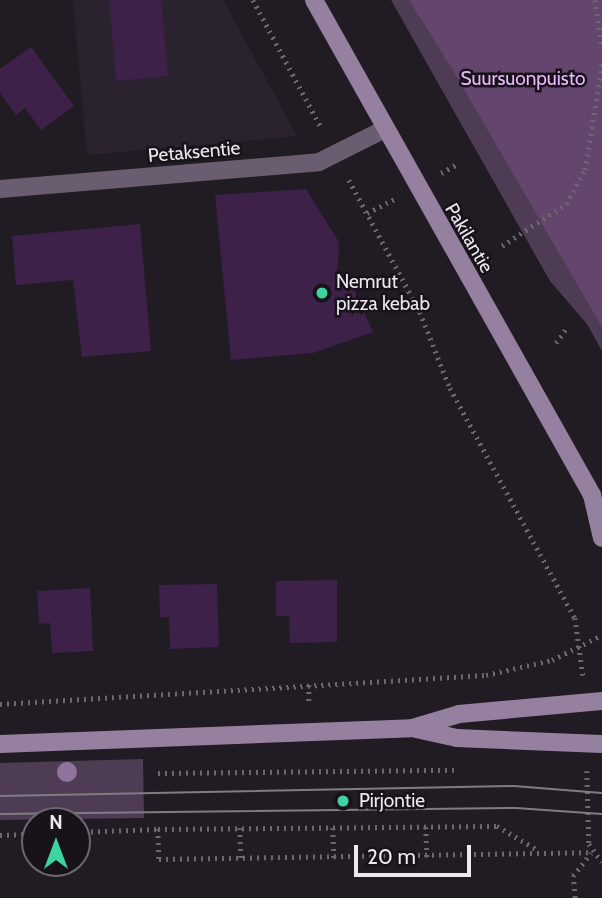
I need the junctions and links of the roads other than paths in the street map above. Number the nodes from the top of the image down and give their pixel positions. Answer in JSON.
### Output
{"nodes":[{"id":1,"x":314,"y":0,"type":"edge"},
{"id":2,"x":383,"y":130,"type":"junction"},
{"id":3,"x":0,"y":190,"type":"edge"},
{"id":4,"x":597,"y":500,"type":"edge"},
{"id":5,"x":602,"y":538,"type":"edge"},
{"id":6,"x":602,"y":701,"type":"edge"},
{"id":7,"x":412,"y":728,"type":"junction"},
{"id":8,"x":0,"y":744,"type":"edge"},
{"id":9,"x":602,"y":744,"type":"edge"}],
"edges":[{"from":1,"to":2,"type":"main road","name":"Pakilantie"},
{"from":2,"to":3,"type":"street","name":"Petaksentie"},
{"from":2,"to":4,"type":"main road","name":"Pakilantie"},
{"from":4,"to":5,"type":"main road","name":"Pakilantie"},
{"from":6,"to":7,"type":"main road"},
{"from":7,"to":8,"type":"main road"},
{"from":7,"to":9,"type":"main road"}]}
